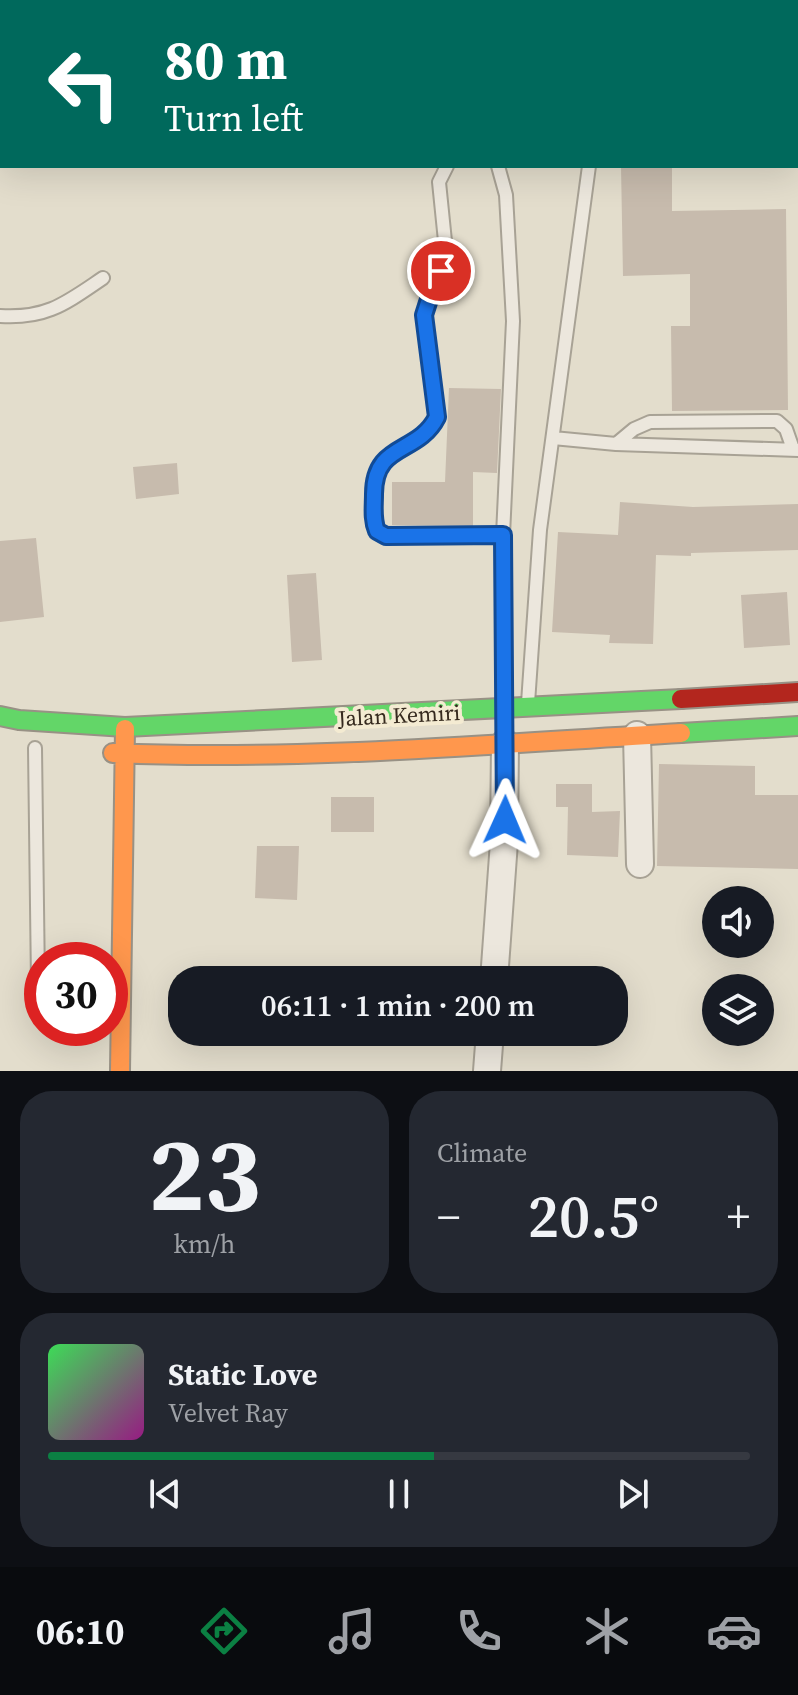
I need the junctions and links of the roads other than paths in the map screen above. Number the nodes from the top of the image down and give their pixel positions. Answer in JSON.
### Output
{"nodes":[{"id":1,"x":446,"y":168,"type":"edge"},
{"id":2,"x":499,"y":168,"type":"edge"},
{"id":3,"x":589,"y":168,"type":"edge"},
{"id":4,"x":103,"y":278,"type":"dead end"},
{"id":5,"x":0,"y":316,"type":"edge"},
{"id":6,"x":553,"y":438,"type":"junction"},
{"id":7,"x":616,"y":444,"type":"junction"},
{"id":8,"x":795,"y":450,"type":"edge"},
{"id":9,"x":503,"y":535,"type":"junction"},
{"id":10,"x":798,"y":692,"type":"edge"},
{"id":11,"x":0,"y":716,"type":"edge"},
{"id":12,"x":516,"y":726,"type":"junction"},
{"id":13,"x":798,"y":726,"type":"edge"},
{"id":14,"x":125,"y":727,"type":"junction"},
{"id":15,"x":637,"y":735,"type":"junction"},
{"id":16,"x":12,"y":745,"type":"dead end"},
{"id":17,"x":35,"y":748,"type":"junction"},
{"id":18,"x":56,"y":750,"type":"dead end"},
{"id":19,"x":97,"y":752,"type":"dead end"},
{"id":20,"x":125,"y":754,"type":"junction"},
{"id":21,"x":640,"y":864,"type":"dead end"},
{"id":22,"x":37,"y":942,"type":"edge"},
{"id":23,"x":495,"y":966,"type":"edge"},
{"id":24,"x":489,"y":1046,"type":"edge"},
{"id":25,"x":120,"y":1071,"type":"edge"},
{"id":26,"x":487,"y":1071,"type":"edge"}],
"edges":[{"from":1,"to":9,"type":"lane"},
{"from":2,"to":9,"type":"lane"},
{"from":3,"to":6,"type":"lane"},
{"from":4,"to":5,"type":"lane"},
{"from":6,"to":7,"type":"lane"},
{"from":6,"to":12,"type":"lane"},
{"from":7,"to":8,"type":"lane"},
{"from":7,"to":8,"type":"lane"},
{"from":9,"to":12,"type":"lane"},
{"from":10,"to":12,"type":"main road","name":"Jalan Kemiri"},
{"from":11,"to":14,"type":"main road","name":"Jalan Kemiri"},
{"from":12,"to":14,"type":"main road","name":"Jalan Kemiri"},
{"from":12,"to":15,"type":"main road","name":"Jalan Kemiri"},
{"from":12,"to":20,"type":"main road","name":"Jalan Kemiri"},
{"from":12,"to":23,"type":"street"},
{"from":13,"to":15,"type":"main road","name":"Jalan Kemiri"},
{"from":14,"to":20,"type":"main road"},
{"from":15,"to":21,"type":"street"},
{"from":16,"to":17,"type":"main road"},
{"from":17,"to":18,"type":"main road"},
{"from":17,"to":22,"type":"lane"},
{"from":19,"to":20,"type":"main road","name":"Jalan Kemiri"},
{"from":20,"to":25,"type":"main road"},
{"from":24,"to":26,"type":"street"}]}
